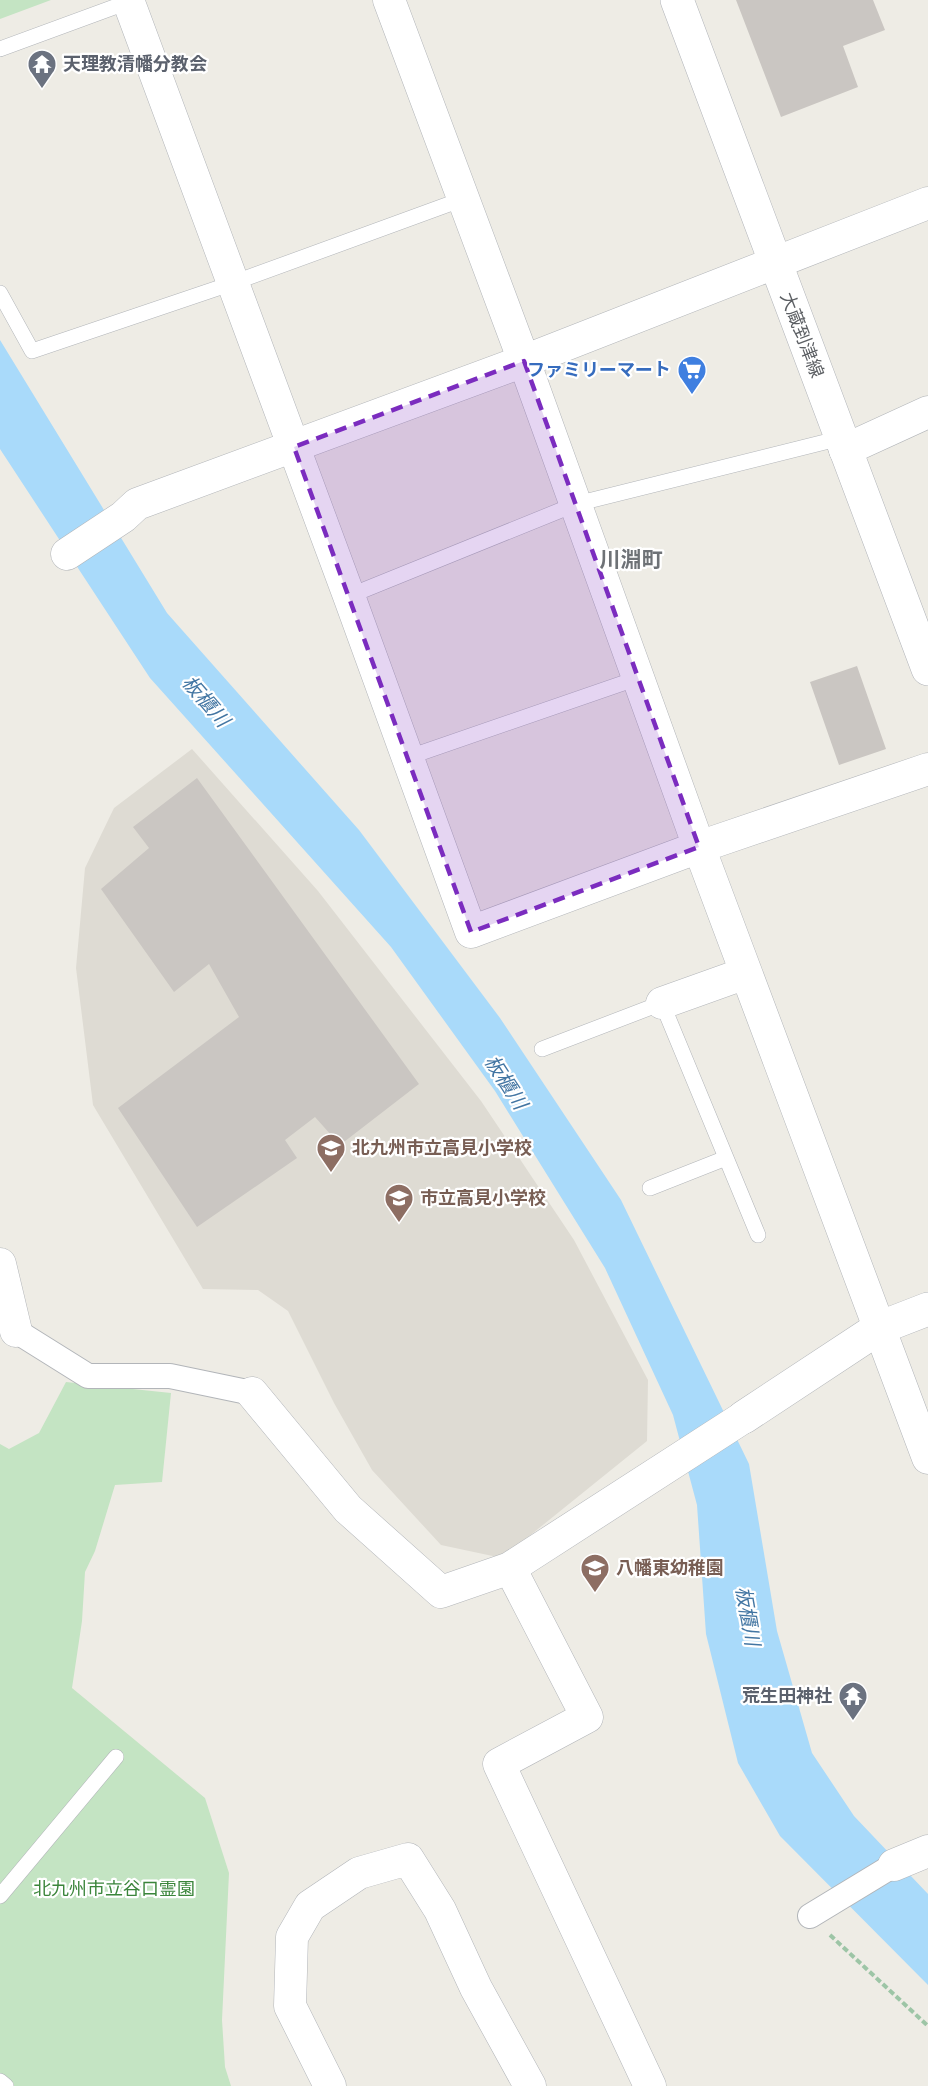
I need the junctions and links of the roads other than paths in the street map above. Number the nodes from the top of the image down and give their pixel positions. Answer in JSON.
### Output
{"nodes":[{"id":1,"x":389,"y":0,"type":"edge"},
{"id":2,"x":677,"y":0,"type":"edge"},
{"id":3,"x":128,"y":1,"type":"edge"},
{"id":4,"x":0,"y":49,"type":"edge"},
{"id":5,"x":463,"y":199,"type":"junction"},
{"id":6,"x":928,"y":203,"type":"edge"},
{"id":7,"x":776,"y":263,"type":"junction"},
{"id":8,"x":233,"y":283,"type":"junction"},
{"id":9,"x":0,"y":293,"type":"edge"},
{"id":10,"x":524,"y":361,"type":"junction"},
{"id":11,"x":928,"y":412,"type":"edge"},
{"id":12,"x":844,"y":444,"type":"junction"},
{"id":13,"x":294,"y":447,"type":"junction"},
{"id":14,"x":576,"y":504,"type":"junction"},
{"id":15,"x":67,"y":554,"type":"dead end"},
{"id":16,"x":349,"y":596,"type":"junction"},
{"id":17,"x":928,"y":669,"type":"edge"},
{"id":18,"x":638,"y":678,"type":"junction"},
{"id":19,"x":409,"y":758,"type":"junction"},
{"id":20,"x":928,"y":769,"type":"edge"},
{"id":21,"x":699,"y":847,"type":"junction"},
{"id":22,"x":746,"y":973,"type":"junction"},
{"id":23,"x":662,"y":1004,"type":"junction"},
{"id":24,"x":542,"y":1049,"type":"dead end"},
{"id":25,"x":726,"y":1158,"type":"junction"},
{"id":26,"x":651,"y":1188,"type":"dead end"},
{"id":27,"x":758,"y":1235,"type":"dead end"},
{"id":28,"x":0,"y":1264,"type":"edge"},
{"id":29,"x":928,"y":1309,"type":"edge"},
{"id":30,"x":879,"y":1328,"type":"junction"},
{"id":31,"x":16,"y":1331,"type":"joint"},
{"id":32,"x":252,"y":1393,"type":"joint"},
{"id":33,"x":744,"y":1417,"type":"joint"},
{"id":34,"x":928,"y":1458,"type":"edge"},
{"id":35,"x":510,"y":1568,"type":"junction"},
{"id":36,"x":116,"y":1757,"type":"dead end"},
{"id":37,"x":928,"y":1851,"type":"edge"},
{"id":38,"x":894,"y":1865,"type":"joint"},
{"id":39,"x":0,"y":1896,"type":"edge"},
{"id":40,"x":810,"y":1916,"type":"road end"},
{"id":41,"x":0,"y":2081,"type":"edge"},
{"id":42,"x":6,"y":2086,"type":"edge"},
{"id":43,"x":330,"y":2086,"type":"edge"},
{"id":44,"x":530,"y":2086,"type":"edge"},
{"id":45,"x":650,"y":2086,"type":"edge"}],
"edges":[{"from":1,"to":5,"type":"street"},
{"from":2,"to":7,"type":"main road","name":"大蔵到津線"},
{"from":3,"to":4,"type":"lane"},
{"from":3,"to":8,"type":"street"},
{"from":5,"to":8,"type":"lane"},
{"from":5,"to":10,"type":"street"},
{"from":6,"to":7,"type":"street"},
{"from":7,"to":10,"type":"street"},
{"from":7,"to":12,"type":"main road","name":"大蔵到津線"},
{"from":8,"to":9,"type":"lane"},
{"from":8,"to":13,"type":"street"},
{"from":10,"to":13,"type":"street"},
{"from":10,"to":14,"type":"street"},
{"from":11,"to":12,"type":"street"},
{"from":12,"to":14,"type":"lane"},
{"from":12,"to":17,"type":"main road","name":"大蔵到津線"},
{"from":13,"to":15,"type":"street"},
{"from":13,"to":16,"type":"street"},
{"from":14,"to":16,"type":"lane"},
{"from":14,"to":18,"type":"street"},
{"from":16,"to":19,"type":"street"},
{"from":18,"to":19,"type":"lane"},
{"from":18,"to":21,"type":"street"},
{"from":19,"to":21,"type":"street"},
{"from":20,"to":21,"type":"street"},
{"from":21,"to":22,"type":"street"},
{"from":22,"to":23,"type":"street"},
{"from":22,"to":30,"type":"street"},
{"from":23,"to":24,"type":"lane"},
{"from":23,"to":25,"type":"lane"},
{"from":25,"to":26,"type":"lane"},
{"from":25,"to":27,"type":"lane"},
{"from":28,"to":31,"type":"street"},
{"from":29,"to":30,"type":"main road"},
{"from":30,"to":33,"type":"main road"},
{"from":30,"to":34,"type":"street"},
{"from":31,"to":32,"type":"street"},
{"from":32,"to":35,"type":"street"},
{"from":33,"to":35,"type":"street"},
{"from":35,"to":45,"type":"street"},
{"from":36,"to":39,"type":"lane"},
{"from":37,"to":38,"type":"street"},
{"from":38,"to":40,"type":"street"},
{"from":41,"to":42,"type":"lane"},
{"from":43,"to":44,"type":"street"}]}
